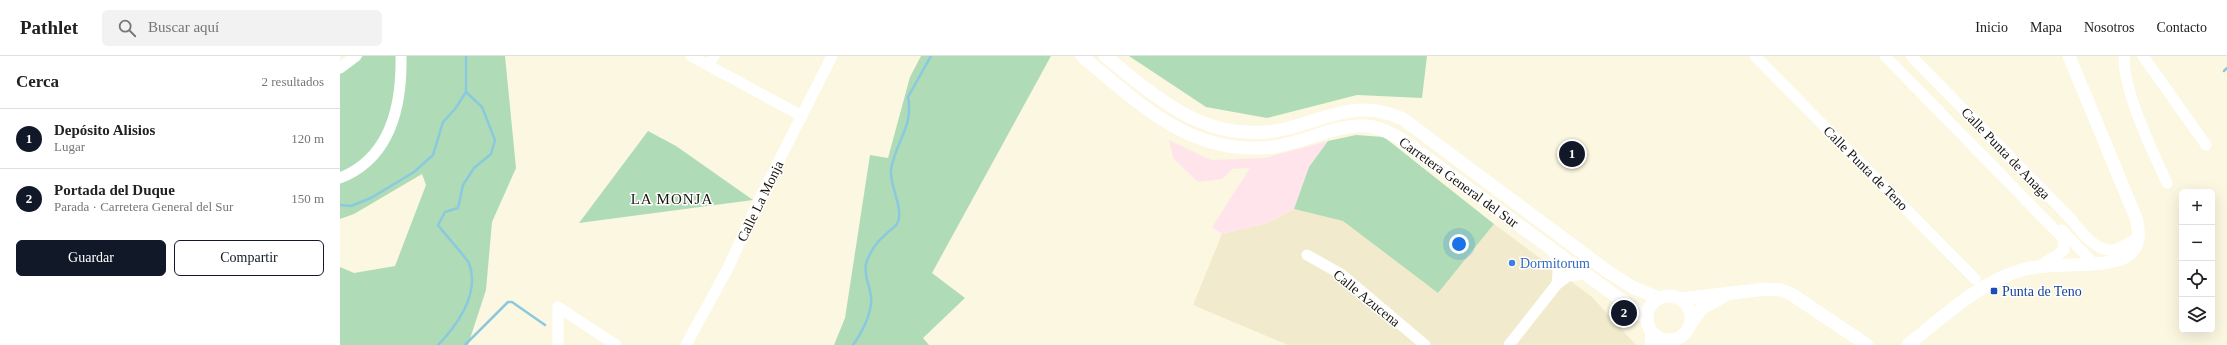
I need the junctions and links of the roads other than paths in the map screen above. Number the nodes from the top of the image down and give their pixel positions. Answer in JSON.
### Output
{"nodes":[{"id":1,"x":356,"y":56,"type":"edge"},
{"id":2,"x":401,"y":56,"type":"edge"},
{"id":3,"x":691,"y":56,"type":"edge"},
{"id":4,"x":832,"y":56,"type":"edge"},
{"id":5,"x":1082,"y":56,"type":"edge"},
{"id":6,"x":1105,"y":56,"type":"edge"},
{"id":7,"x":1756,"y":56,"type":"edge"},
{"id":8,"x":1885,"y":56,"type":"edge"},
{"id":9,"x":1911,"y":56,"type":"edge"},
{"id":10,"x":2069,"y":56,"type":"edge"},
{"id":11,"x":2124,"y":56,"type":"edge"},
{"id":12,"x":2143,"y":56,"type":"edge"},
{"id":13,"x":713,"y":64,"type":"edge"},
{"id":14,"x":340,"y":68,"type":"edge"},
{"id":15,"x":802,"y":116,"type":"junction"},
{"id":16,"x":2206,"y":145,"type":"dead end"},
{"id":17,"x":340,"y":178,"type":"edge"},
{"id":18,"x":2167,"y":183,"type":"dead end"},
{"id":19,"x":2072,"y":220,"type":"junction"},
{"id":20,"x":2059,"y":230,"type":"junction"},
{"id":21,"x":2138,"y":238,"type":"junction"},
{"id":22,"x":1550,"y":248,"type":"junction"},
{"id":23,"x":1307,"y":255,"type":"dead end"},
{"id":24,"x":2093,"y":263,"type":"junction"},
{"id":25,"x":2043,"y":265,"type":"junction"},
{"id":26,"x":1585,"y":274,"type":"junction"},
{"id":27,"x":2003,"y":277,"type":"junction"},
{"id":28,"x":1974,"y":279,"type":"junction"},
{"id":29,"x":1557,"y":284,"type":"junction"},
{"id":30,"x":1725,"y":295,"type":"junction"},
{"id":31,"x":1659,"y":298,"type":"junction"},
{"id":32,"x":1680,"y":299,"type":"junction"},
{"id":33,"x":1967,"y":299,"type":"junction"},
{"id":34,"x":1646,"y":318,"type":"junction"},
{"id":35,"x":1651,"y":331,"type":"junction"},
{"id":36,"x":1688,"y":334,"type":"edge"},
{"id":37,"x":1665,"y":342,"type":"edge"},
{"id":38,"x":620,"y":343,"type":"edge"},
{"id":39,"x":558,"y":345,"type":"edge"},
{"id":40,"x":686,"y":345,"type":"edge"},
{"id":41,"x":1425,"y":345,"type":"edge"},
{"id":42,"x":1510,"y":345,"type":"edge"},
{"id":43,"x":1650,"y":345,"type":"edge"},
{"id":44,"x":1867,"y":345,"type":"edge"},
{"id":45,"x":1908,"y":345,"type":"edge"}],
"edges":[{"from":1,"to":14,"type":"street"},
{"from":2,"to":17,"type":"street"},
{"from":3,"to":13,"type":"street"},
{"from":4,"to":15,"type":"street","name":"Calle La Monja"},
{"from":5,"to":22,"type":"main road","name":"Carretera General del Sur"},
{"from":6,"to":31,"type":"main road","name":"Carretera General del Sur"},
{"from":7,"to":28,"type":"street","name":"Calle Punta de Teno"},
{"from":8,"to":20,"type":"street","name":"Calle Punta de Anaga"},
{"from":9,"to":19,"type":"street","name":"Calle Punta de Anaga"},
{"from":10,"to":21,"type":"main road"},
{"from":11,"to":18,"type":"street"},
{"from":12,"to":16,"type":"street"},
{"from":13,"to":15,"type":"street"},
{"from":15,"to":40,"type":"street","name":"Calle La Monja"},
{"from":19,"to":20,"type":"street"},
{"from":19,"to":21,"type":"street","name":"Calle Punta de Anaga"},
{"from":20,"to":24,"type":"street","name":"Calle Punta de Anaga"},
{"from":20,"to":25,"type":"street"},
{"from":21,"to":24,"type":"main road"},
{"from":22,"to":26,"type":"main road","name":"Carretera General del Sur"},
{"from":22,"to":29,"type":"street"},
{"from":23,"to":41,"type":"street","name":"Calle Azucena"},
{"from":24,"to":25,"type":"main road"},
{"from":25,"to":27,"type":"main road"},
{"from":26,"to":29,"type":"street"},
{"from":26,"to":34,"type":"main road","name":"Carretera General del Sur"},
{"from":27,"to":28,"type":"street"},
{"from":27,"to":33,"type":"main road"},
{"from":28,"to":33,"type":"street"},
{"from":29,"to":42,"type":"street"},
{"from":30,"to":32,"type":"main road"},
{"from":30,"to":36,"type":"main road"},
{"from":30,"to":44,"type":"main road"},
{"from":31,"to":32,"type":"main road"},
{"from":31,"to":34,"type":"main road"},
{"from":32,"to":36,"type":"main road"},
{"from":33,"to":45,"type":"main road"},
{"from":34,"to":35,"type":"main road"},
{"from":35,"to":37,"type":"main road"},
{"from":35,"to":43,"type":"street"},
{"from":36,"to":37,"type":"main road"},
{"from":38,"to":39,"type":"street"}]}
